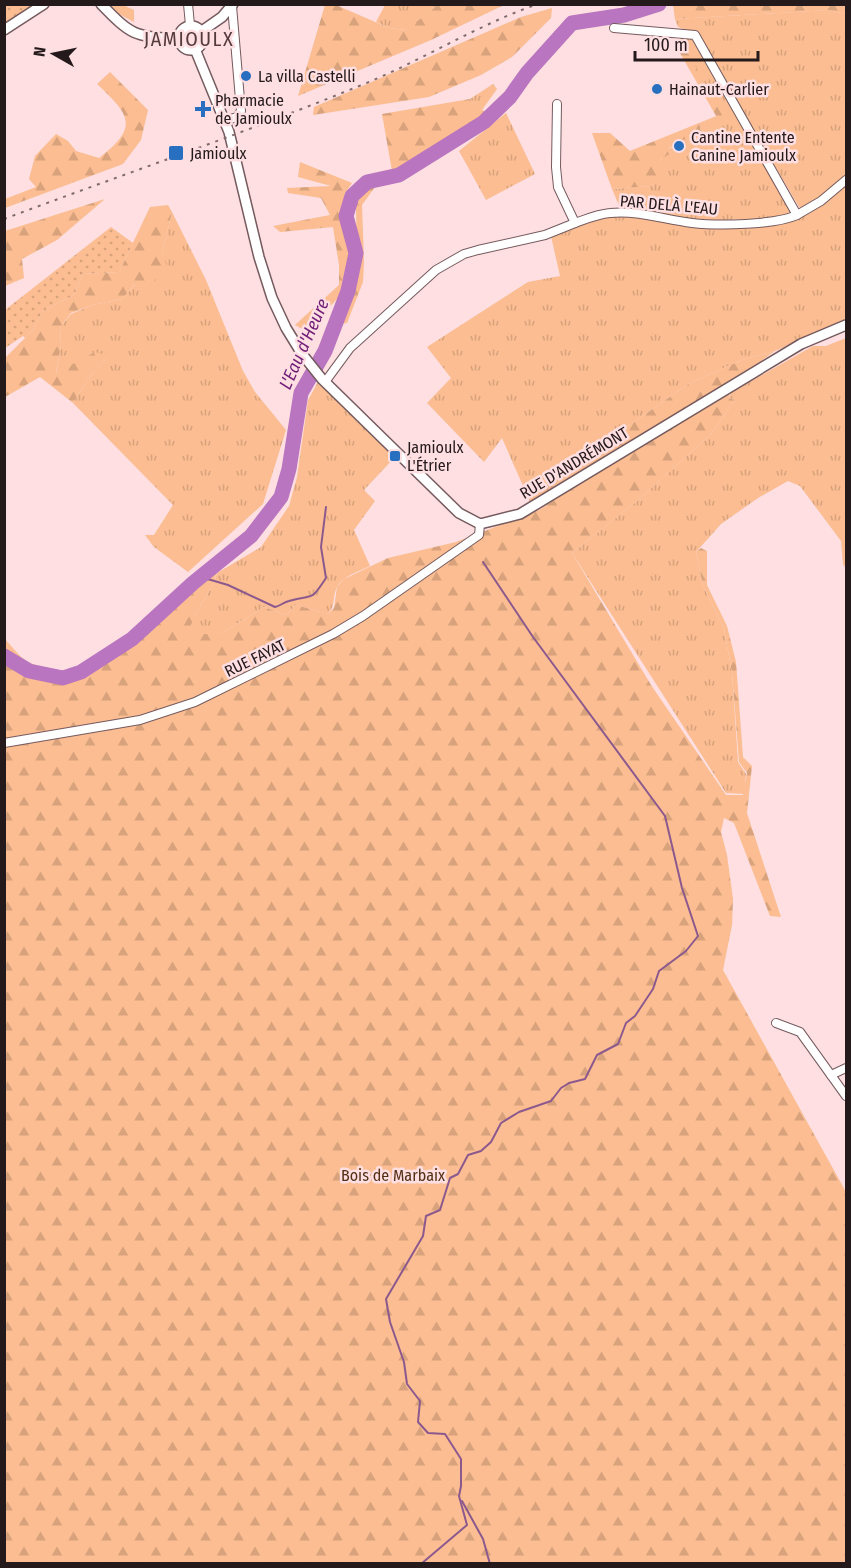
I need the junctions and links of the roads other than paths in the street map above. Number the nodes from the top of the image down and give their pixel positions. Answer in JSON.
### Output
{"nodes":[{"id":1,"x":44,"y":4,"type":"edge"},
{"id":2,"x":101,"y":4,"type":"edge"},
{"id":3,"x":188,"y":4,"type":"edge"},
{"id":4,"x":232,"y":5,"type":"edge"},
{"id":5,"x":190,"y":26,"type":"junction"},
{"id":6,"x":614,"y":28,"type":"dead end"},
{"id":7,"x":4,"y":30,"type":"edge"},
{"id":8,"x":202,"y":31,"type":"junction"},
{"id":9,"x":180,"y":39,"type":"junction"},
{"id":10,"x":195,"y":49,"type":"junction"},
{"id":11,"x":557,"y":104,"type":"dead end"},
{"id":12,"x":224,"y":121,"type":"junction"},
{"id":13,"x":846,"y":180,"type":"edge"},
{"id":14,"x":797,"y":215,"type":"junction"},
{"id":15,"x":575,"y":223,"type":"junction"},
{"id":16,"x":846,"y":325,"type":"edge"},
{"id":17,"x":324,"y":381,"type":"junction"},
{"id":18,"x":480,"y":524,"type":"junction"},
{"id":19,"x":4,"y":743,"type":"edge"},
{"id":20,"x":776,"y":1023,"type":"dead end"},
{"id":21,"x":846,"y":1068,"type":"edge"},
{"id":22,"x":831,"y":1075,"type":"junction"},
{"id":23,"x":846,"y":1096,"type":"edge"}],
"edges":[{"from":1,"to":7,"type":"street"},
{"from":2,"to":9,"type":"street"},
{"from":3,"to":5,"type":"street"},
{"from":4,"to":8,"type":"street"},
{"from":4,"to":12,"type":"street"},
{"from":5,"to":8,"type":"street"},
{"from":5,"to":9,"type":"street"},
{"from":6,"to":14,"type":"street"},
{"from":8,"to":10,"type":"street"},
{"from":9,"to":10,"type":"street"},
{"from":10,"to":12,"type":"street"},
{"from":11,"to":15,"type":"street"},
{"from":12,"to":17,"type":"street"},
{"from":13,"to":14,"type":"street","name":"PAR DELÀ L'EAU"},
{"from":14,"to":15,"type":"street","name":"PAR DELÀ L'EAU"},
{"from":15,"to":17,"type":"street","name":"PAR DELÀ L'EAU"},
{"from":16,"to":18,"type":"street","name":"RUE D'ANDRÉMONT"},
{"from":17,"to":18,"type":"street"},
{"from":18,"to":19,"type":"street","name":"RUE FAYAT"},
{"from":20,"to":22,"type":"street"},
{"from":21,"to":22,"type":"street"},
{"from":22,"to":23,"type":"street"}]}
